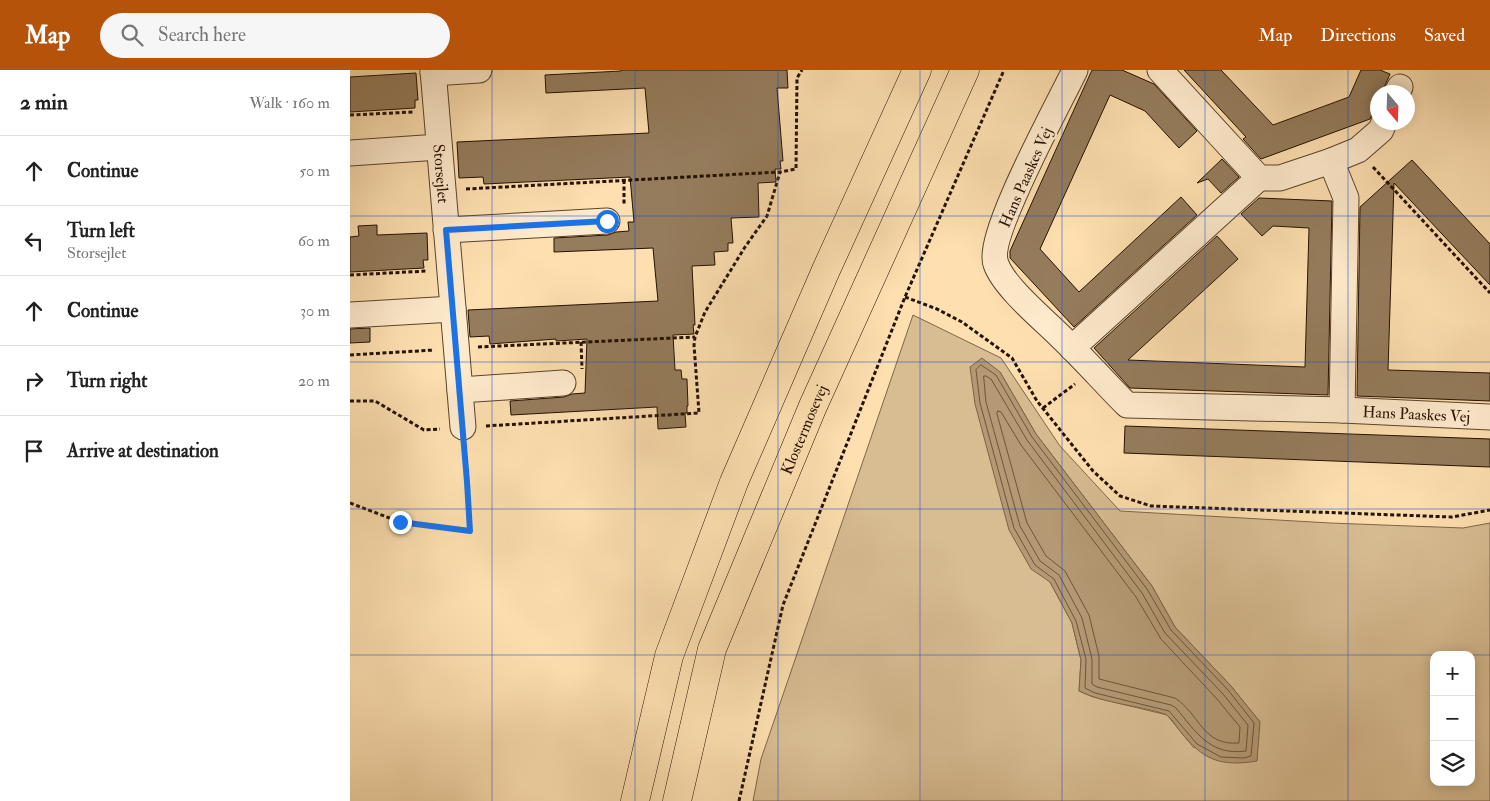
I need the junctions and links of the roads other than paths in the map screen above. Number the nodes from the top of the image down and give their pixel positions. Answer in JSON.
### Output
{"nodes":[{"id":1,"x":479,"y":70,"type":"edge"},
{"id":2,"x":918,"y":70,"type":"edge"},
{"id":3,"x":966,"y":70,"type":"edge"},
{"id":4,"x":1076,"y":70,"type":"edge"},
{"id":5,"x":1160,"y":70,"type":"edge"},
{"id":6,"x":433,"y":72,"type":"edge"},
{"id":7,"x":1381,"y":130,"type":"edge"},
{"id":8,"x":440,"y":146,"type":"junction"},
{"id":9,"x":350,"y":153,"type":"edge"},
{"id":10,"x":1331,"y":161,"type":"junction"},
{"id":11,"x":1259,"y":178,"type":"junction"},
{"id":12,"x":607,"y":221,"type":"dead end"},
{"id":13,"x":446,"y":230,"type":"junction"},
{"id":14,"x":453,"y":309,"type":"junction"},
{"id":15,"x":350,"y":315,"type":"edge"},
{"id":16,"x":1072,"y":348,"type":"junction"},
{"id":17,"x":563,"y":383,"type":"dead end"},
{"id":18,"x":460,"y":390,"type":"junction"},
{"id":19,"x":1342,"y":410,"type":"junction"},
{"id":20,"x":1490,"y":417,"type":"edge"},
{"id":21,"x":463,"y":427,"type":"road end"},
{"id":22,"x":635,"y":801,"type":"edge"},
{"id":23,"x":677,"y":801,"type":"edge"}],
"edges":[{"from":1,"to":6,"type":"street"},
{"from":2,"to":22,"type":"main road"},
{"from":3,"to":23,"type":"main road","name":"Klostermosevej"},
{"from":4,"to":16,"type":"street","name":"Hans Paaskes Vej"},
{"from":5,"to":11,"type":"street"},
{"from":6,"to":8,"type":"street","name":"Storsejlet"},
{"from":7,"to":10,"type":"street"},
{"from":8,"to":9,"type":"street"},
{"from":8,"to":13,"type":"street","name":"Storsejlet"},
{"from":10,"to":11,"type":"street"},
{"from":10,"to":19,"type":"street","name":"Hans Paaskes Vej"},
{"from":11,"to":16,"type":"street"},
{"from":12,"to":13,"type":"street"},
{"from":13,"to":14,"type":"street","name":"Storsejlet"},
{"from":14,"to":15,"type":"street"},
{"from":14,"to":18,"type":"street","name":"Storsejlet"},
{"from":16,"to":19,"type":"street","name":"Hans Paaskes Vej"},
{"from":17,"to":18,"type":"street"},
{"from":18,"to":21,"type":"street","name":"Storsejlet"},
{"from":19,"to":20,"type":"street","name":"Hans Paaskes Vej"}]}
